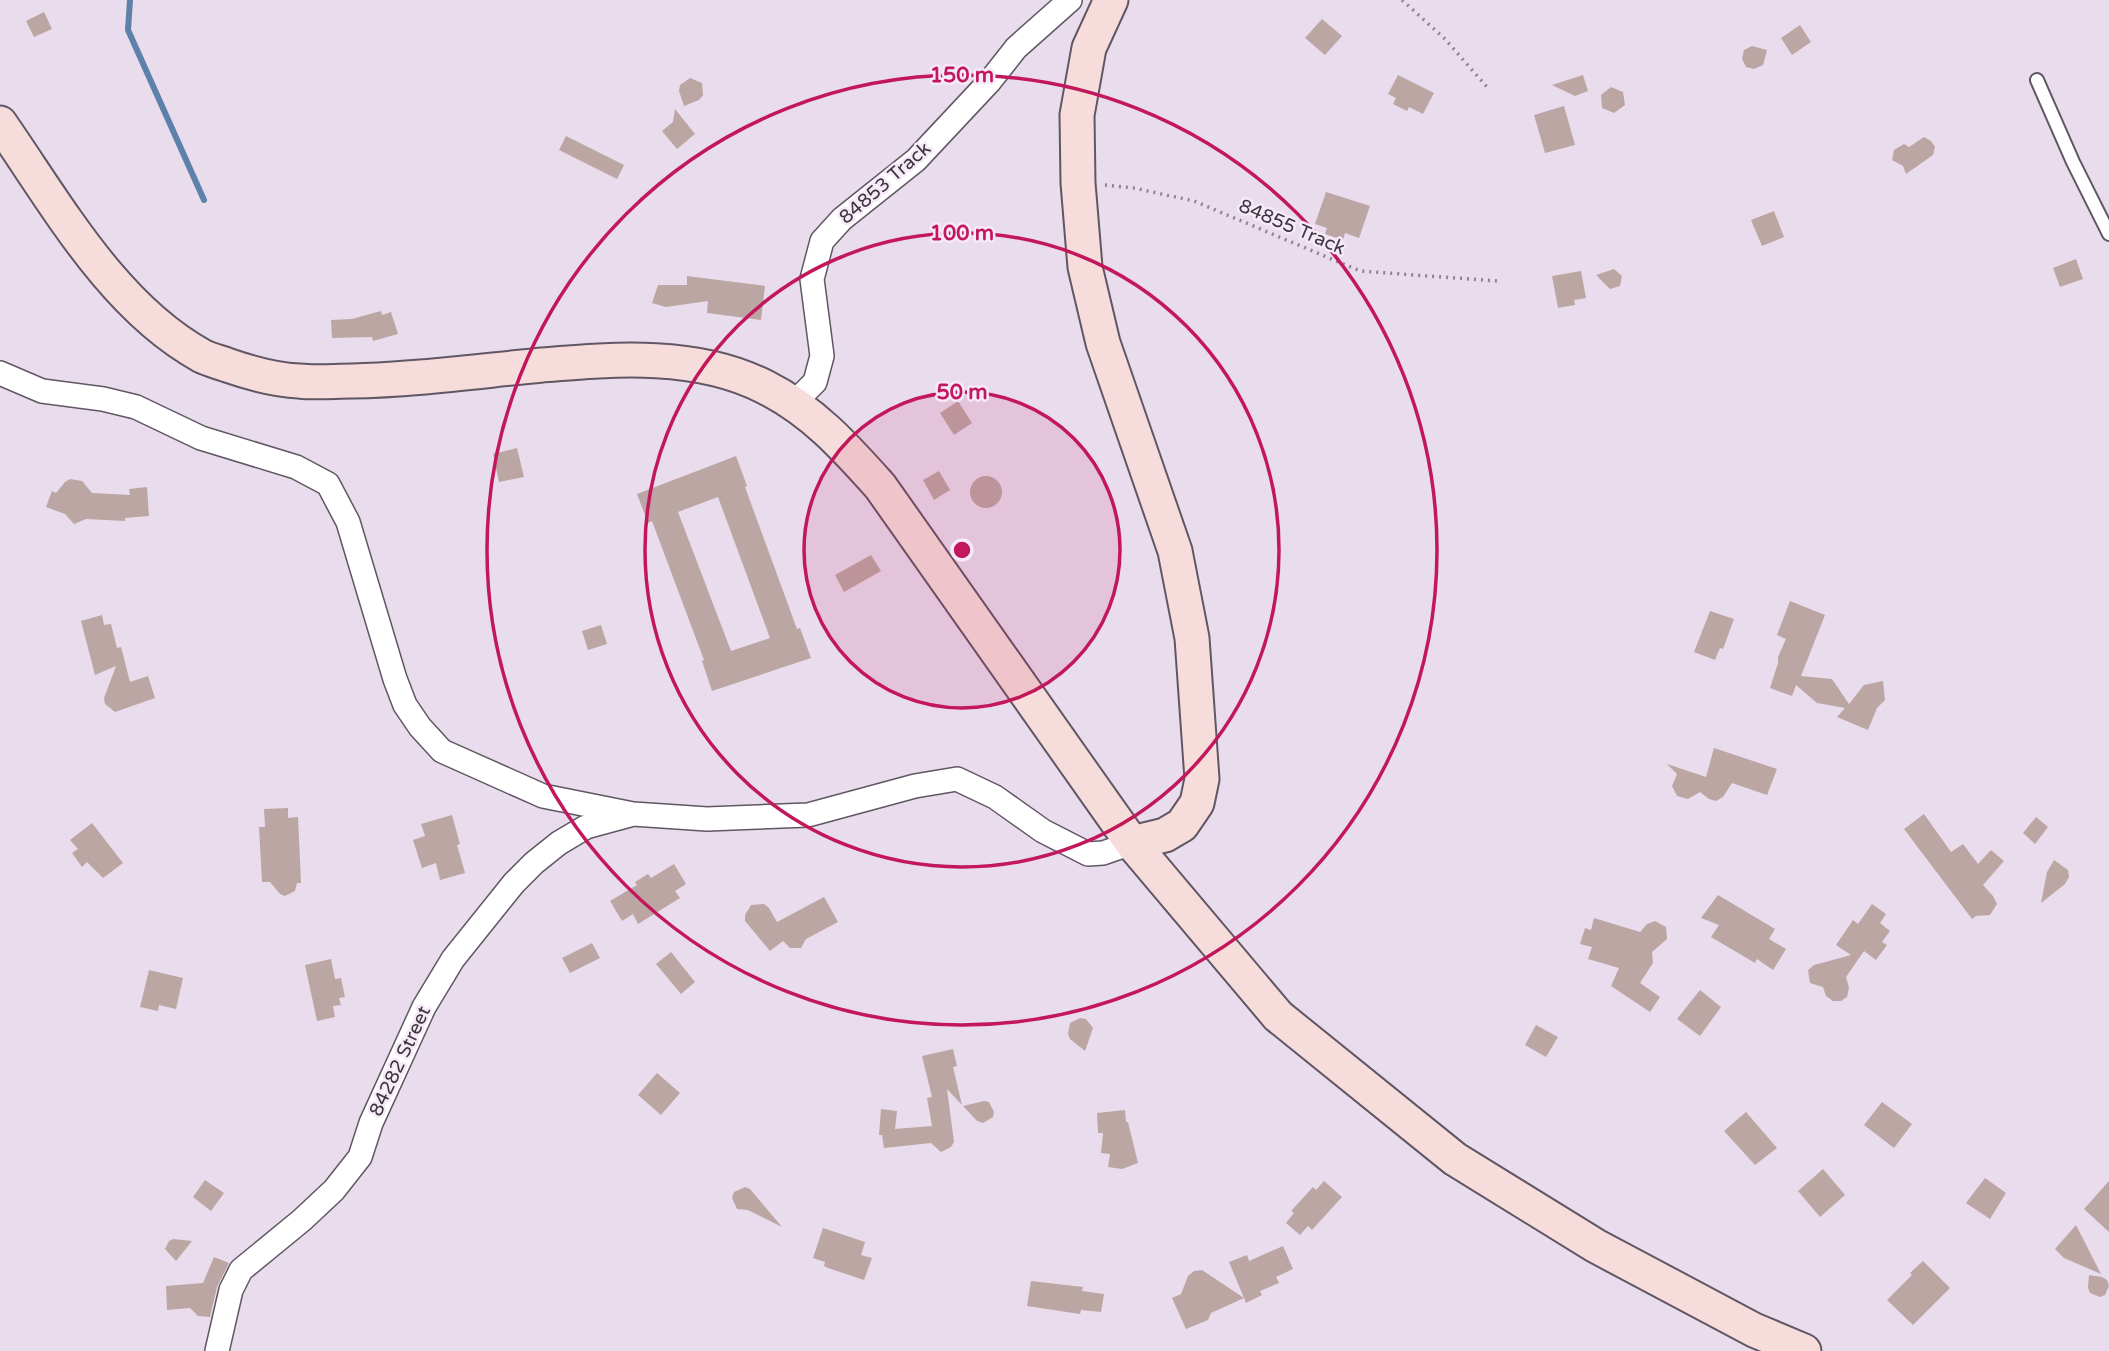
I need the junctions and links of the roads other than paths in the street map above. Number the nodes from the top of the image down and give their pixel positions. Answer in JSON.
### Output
{"nodes":[{"id":1,"x":1070,"y":0,"type":"edge"},
{"id":2,"x":1111,"y":0,"type":"edge"},
{"id":3,"x":2037,"y":80,"type":"dead end"},
{"id":4,"x":0,"y":123,"type":"edge"},
{"id":5,"x":2109,"y":234,"type":"edge"},
{"id":6,"x":0,"y":373,"type":"edge"},
{"id":7,"x":794,"y":403,"type":"junction"},
{"id":8,"x":633,"y":814,"type":"junction"},
{"id":9,"x":1182,"y":825,"type":"junction"},
{"id":10,"x":1132,"y":843,"type":"junction"},
{"id":11,"x":1167,"y":885,"type":"junction"},
{"id":12,"x":216,"y":1351,"type":"edge"},
{"id":13,"x":1804,"y":1351,"type":"edge"}],
"edges":[{"from":1,"to":7,"type":"street","name":"84853 Track"},
{"from":2,"to":9,"type":"street"},
{"from":3,"to":5,"type":"lane"},
{"from":4,"to":7,"type":"street"},
{"from":6,"to":8,"type":"street"},
{"from":7,"to":10,"type":"street"},
{"from":8,"to":10,"type":"street"},
{"from":8,"to":12,"type":"street","name":"84282 Street"},
{"from":9,"to":10,"type":"street"},
{"from":9,"to":11,"type":"street"},
{"from":10,"to":11,"type":"street"},
{"from":11,"to":13,"type":"street"}]}
